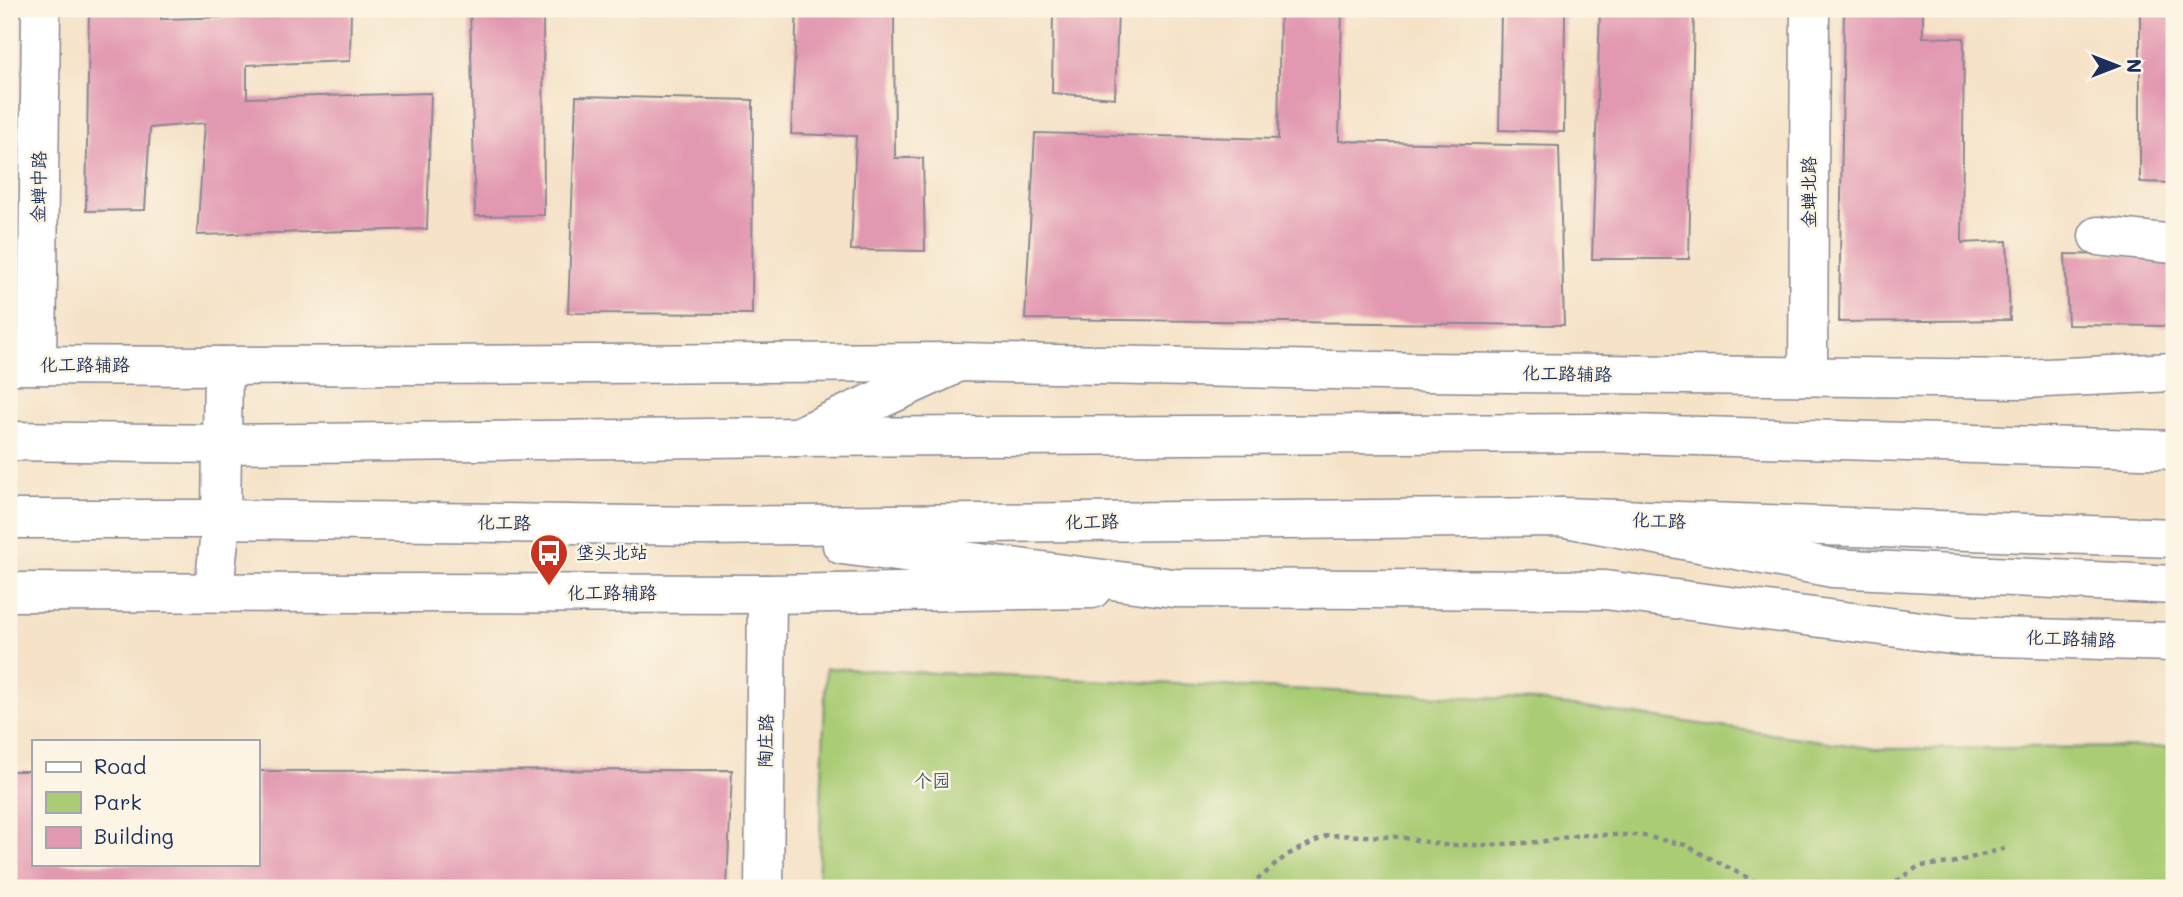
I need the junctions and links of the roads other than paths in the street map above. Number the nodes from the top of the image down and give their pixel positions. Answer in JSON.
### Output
{"nodes":[{"id":1,"x":41,"y":9,"type":"edge"},
{"id":2,"x":1810,"y":9,"type":"edge"},
{"id":3,"x":2098,"y":236,"type":"dead end"},
{"id":4,"x":2174,"y":244,"type":"edge"},
{"id":5,"x":959,"y":362,"type":"junction"},
{"id":6,"x":23,"y":365,"type":"edge"},
{"id":7,"x":223,"y":366,"type":"junction"},
{"id":8,"x":2174,"y":372,"type":"edge"},
{"id":9,"x":1808,"y":376,"type":"junction"},
{"id":10,"x":797,"y":438,"type":"junction"},
{"id":11,"x":9,"y":441,"type":"edge"},
{"id":12,"x":221,"y":444,"type":"junction"},
{"id":13,"x":2174,"y":450,"type":"edge"},
{"id":14,"x":1561,"y":517,"type":"junction"},
{"id":15,"x":9,"y":519,"type":"edge"},
{"id":16,"x":221,"y":519,"type":"junction"},
{"id":17,"x":701,"y":526,"type":"junction"},
{"id":18,"x":2174,"y":538,"type":"edge"},
{"id":19,"x":2174,"y":585,"type":"edge"},
{"id":20,"x":1173,"y":588,"type":"junction"},
{"id":21,"x":9,"y":592,"type":"edge"},
{"id":22,"x":214,"y":592,"type":"junction"},
{"id":23,"x":767,"y":594,"type":"junction"},
{"id":24,"x":2174,"y":642,"type":"edge"},
{"id":25,"x":764,"y":888,"type":"edge"}],
"edges":[{"from":1,"to":6,"type":"main road","name":"金蝉中路"},
{"from":2,"to":9,"type":"main road","name":"金蝉北路"},
{"from":3,"to":4,"type":"main road"},
{"from":5,"to":7,"type":"main road","name":"化工路辅路"},
{"from":5,"to":9,"type":"main road","name":"化工路辅路"},
{"from":5,"to":10,"type":"main road","name":"化工路辅路"},
{"from":6,"to":7,"type":"main road","name":"化工路辅路"},
{"from":7,"to":12,"type":"main road"},
{"from":8,"to":9,"type":"main road","name":"化工路辅路"},
{"from":10,"to":12,"type":"main road"},
{"from":10,"to":13,"type":"main road"},
{"from":11,"to":12,"type":"main road"},
{"from":12,"to":16,"type":"main road"},
{"from":14,"to":17,"type":"main road","name":"化工路"},
{"from":14,"to":18,"type":"main road","name":"化工路"},
{"from":14,"to":19,"type":"main road"},
{"from":15,"to":16,"type":"main road","name":"化工路"},
{"from":16,"to":17,"type":"main road","name":"化工路"},
{"from":16,"to":22,"type":"main road"},
{"from":17,"to":20,"type":"main road","name":"化工路辅路"},
{"from":20,"to":23,"type":"main road","name":"化工路辅路"},
{"from":20,"to":24,"type":"main road","name":"化工路辅路"},
{"from":21,"to":22,"type":"main road","name":"化工路辅路"},
{"from":22,"to":23,"type":"main road","name":"化工路辅路"},
{"from":23,"to":25,"type":"main road","name":"陶庄路"}]}
